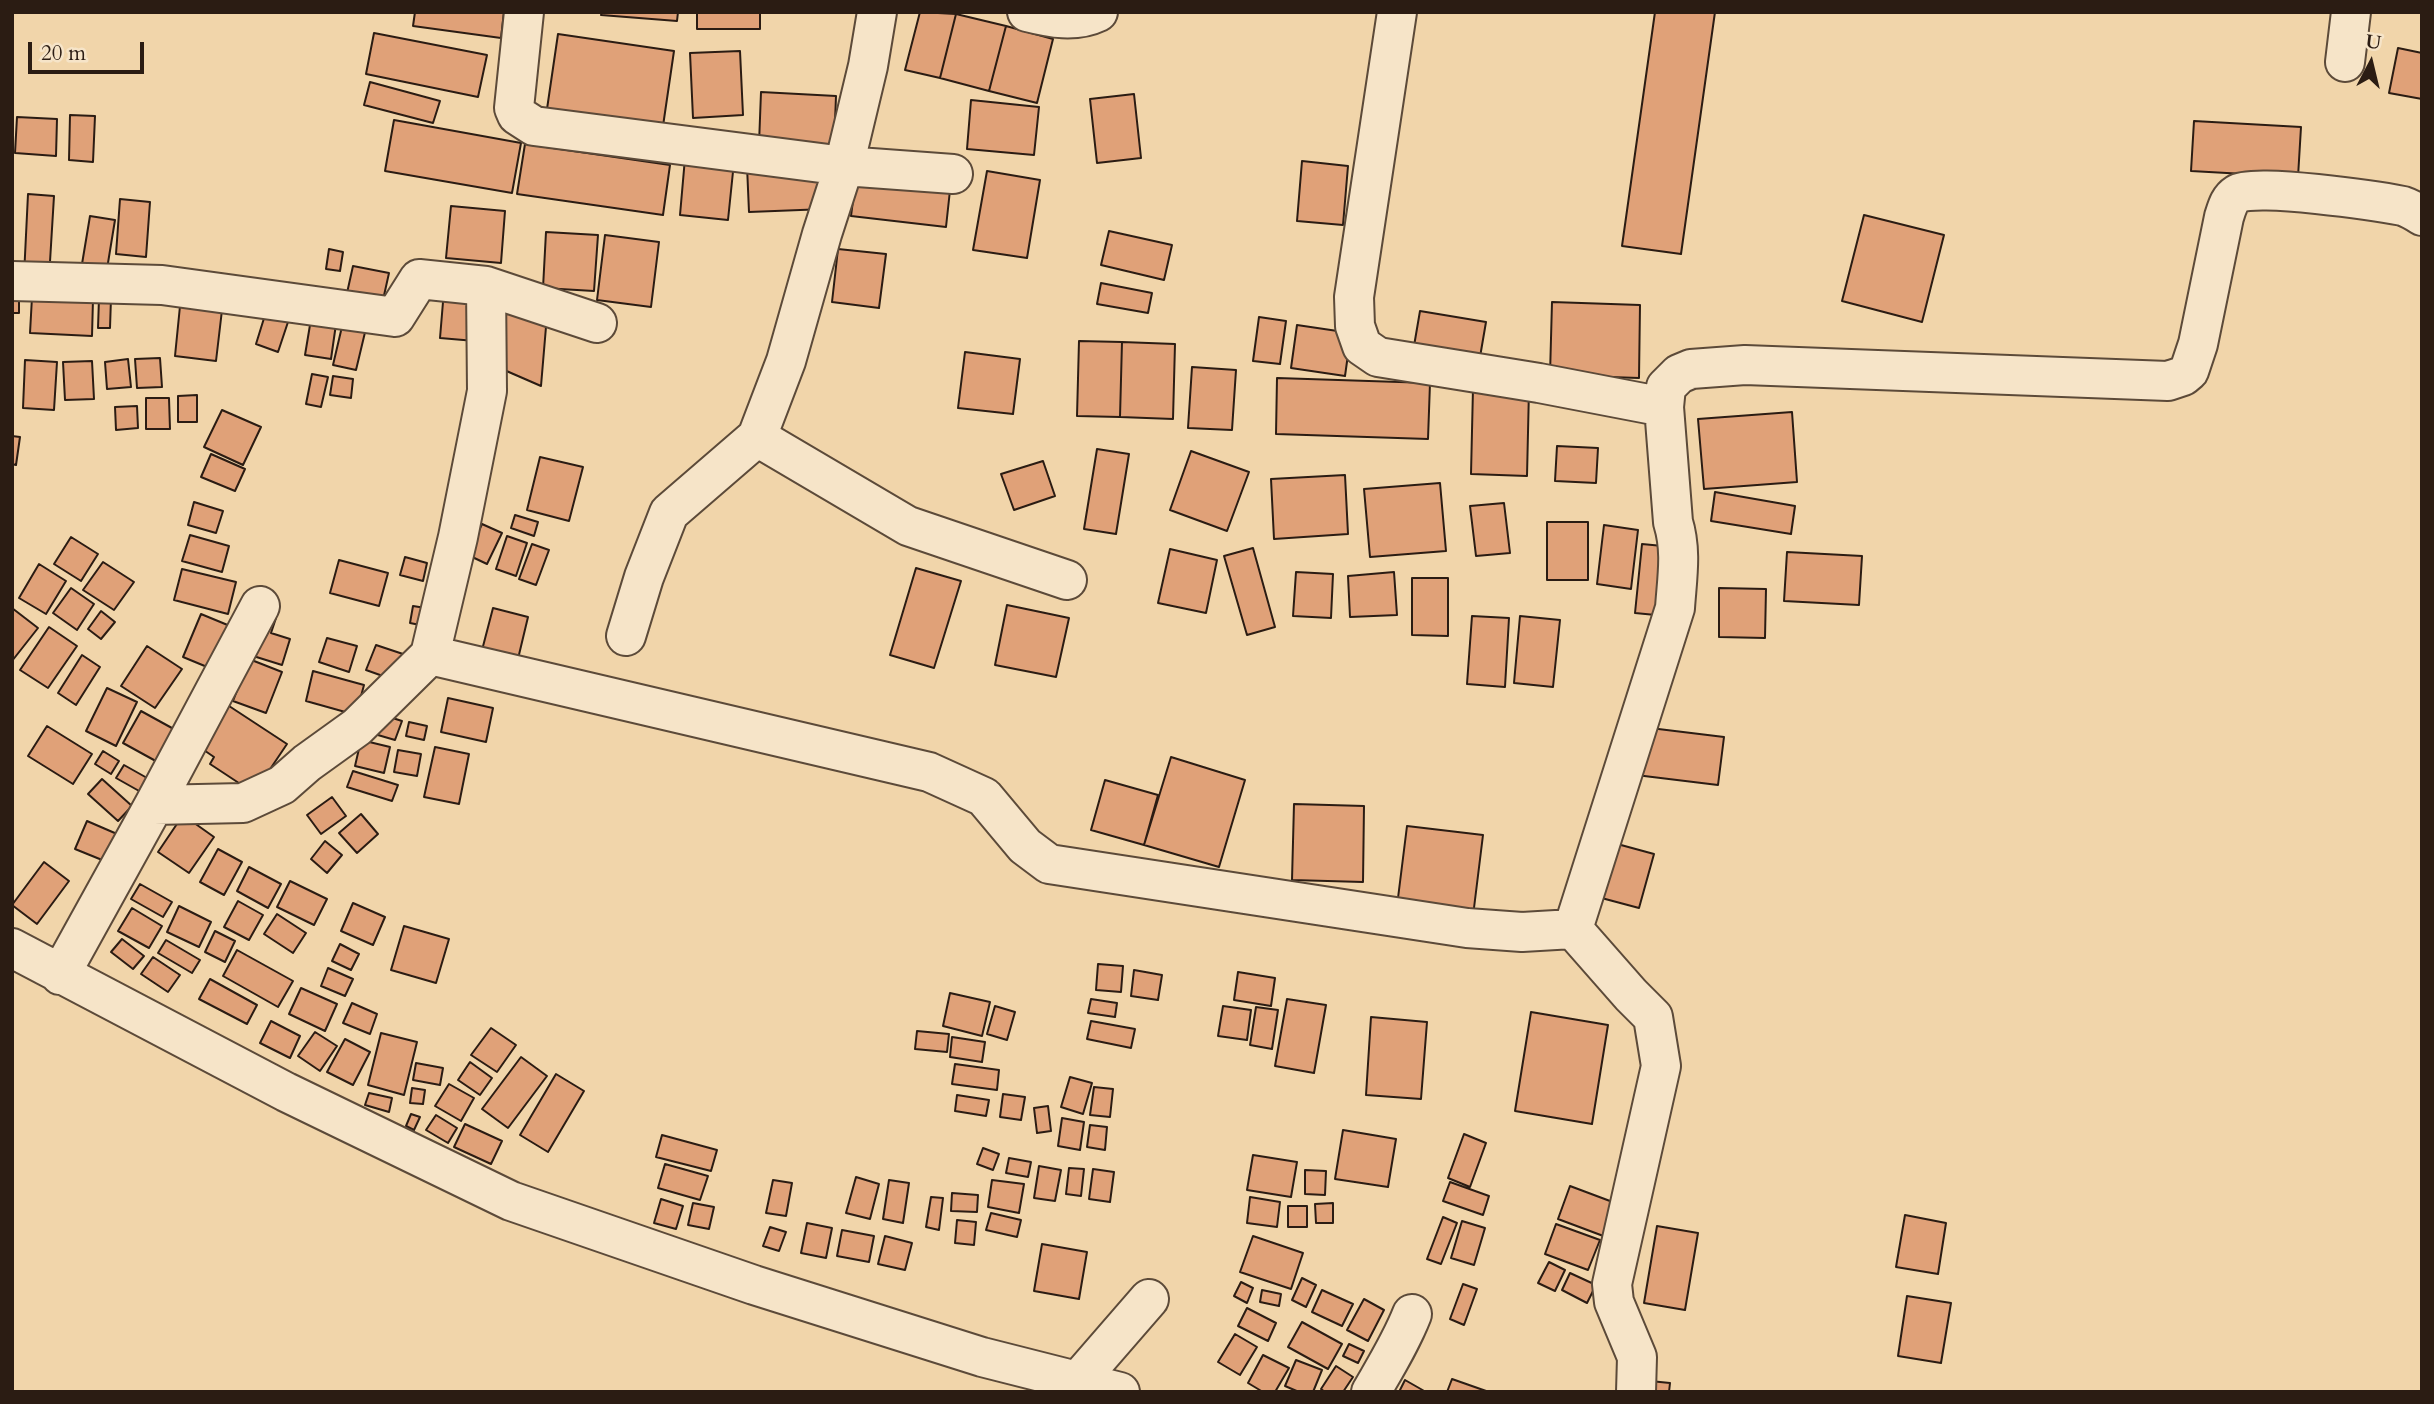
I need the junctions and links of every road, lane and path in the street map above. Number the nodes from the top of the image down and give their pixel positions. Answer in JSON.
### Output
{"nodes":[{"id":1,"x":524,"y":12,"type":"edge"},
{"id":2,"x":877,"y":12,"type":"edge"},
{"id":3,"x":1027,"y":12,"type":"edge"},
{"id":4,"x":1098,"y":12,"type":"edge"},
{"id":5,"x":1397,"y":12,"type":"edge"},
{"id":6,"x":2351,"y":12,"type":"edge"},
{"id":7,"x":2345,"y":62,"type":"dead end"},
{"id":8,"x":844,"y":166,"type":"junction"},
{"id":9,"x":953,"y":174,"type":"dead end"},
{"id":10,"x":2422,"y":216,"type":"edge"},
{"id":11,"x":12,"y":281,"type":"edge"},
{"id":12,"x":486,"y":286,"type":"junction"},
{"id":13,"x":597,"y":323,"type":"dead end"},
{"id":14,"x":1664,"y":407,"type":"junction"},
{"id":15,"x":757,"y":437,"type":"junction"},
{"id":16,"x":1067,"y":580,"type":"dead end"},
{"id":17,"x":260,"y":606,"type":"dead end"},
{"id":18,"x":626,"y":636,"type":"dead end"},
{"id":19,"x":430,"y":655,"type":"junction"},
{"id":20,"x":154,"y":805,"type":"junction"},
{"id":21,"x":1573,"y":929,"type":"junction"},
{"id":22,"x":12,"y":948,"type":"edge"},
{"id":23,"x":60,"y":975,"type":"junction"},
{"id":24,"x":1149,"y":1299,"type":"dead end"},
{"id":25,"x":1412,"y":1314,"type":"dead end"},
{"id":26,"x":1077,"y":1382,"type":"junction"},
{"id":27,"x":1120,"y":1392,"type":"edge"},
{"id":28,"x":1371,"y":1392,"type":"edge"},
{"id":29,"x":1636,"y":1392,"type":"edge"}],
"edges":[{"from":1,"to":8,"type":"street"},
{"from":2,"to":8,"type":"street"},
{"from":3,"to":4,"type":"street"},
{"from":5,"to":14,"type":"street"},
{"from":6,"to":7,"type":"street"},
{"from":8,"to":9,"type":"street"},
{"from":8,"to":15,"type":"street"},
{"from":10,"to":14,"type":"street"},
{"from":11,"to":12,"type":"street"},
{"from":12,"to":13,"type":"street"},
{"from":12,"to":19,"type":"street"},
{"from":14,"to":21,"type":"street"},
{"from":15,"to":16,"type":"street"},
{"from":15,"to":18,"type":"street"},
{"from":17,"to":20,"type":"street"},
{"from":19,"to":20,"type":"street"},
{"from":19,"to":21,"type":"street"},
{"from":20,"to":23,"type":"street"},
{"from":21,"to":29,"type":"street"},
{"from":22,"to":23,"type":"street"},
{"from":23,"to":26,"type":"street"},
{"from":24,"to":26,"type":"street"},
{"from":25,"to":28,"type":"street"},
{"from":26,"to":27,"type":"street"}]}
